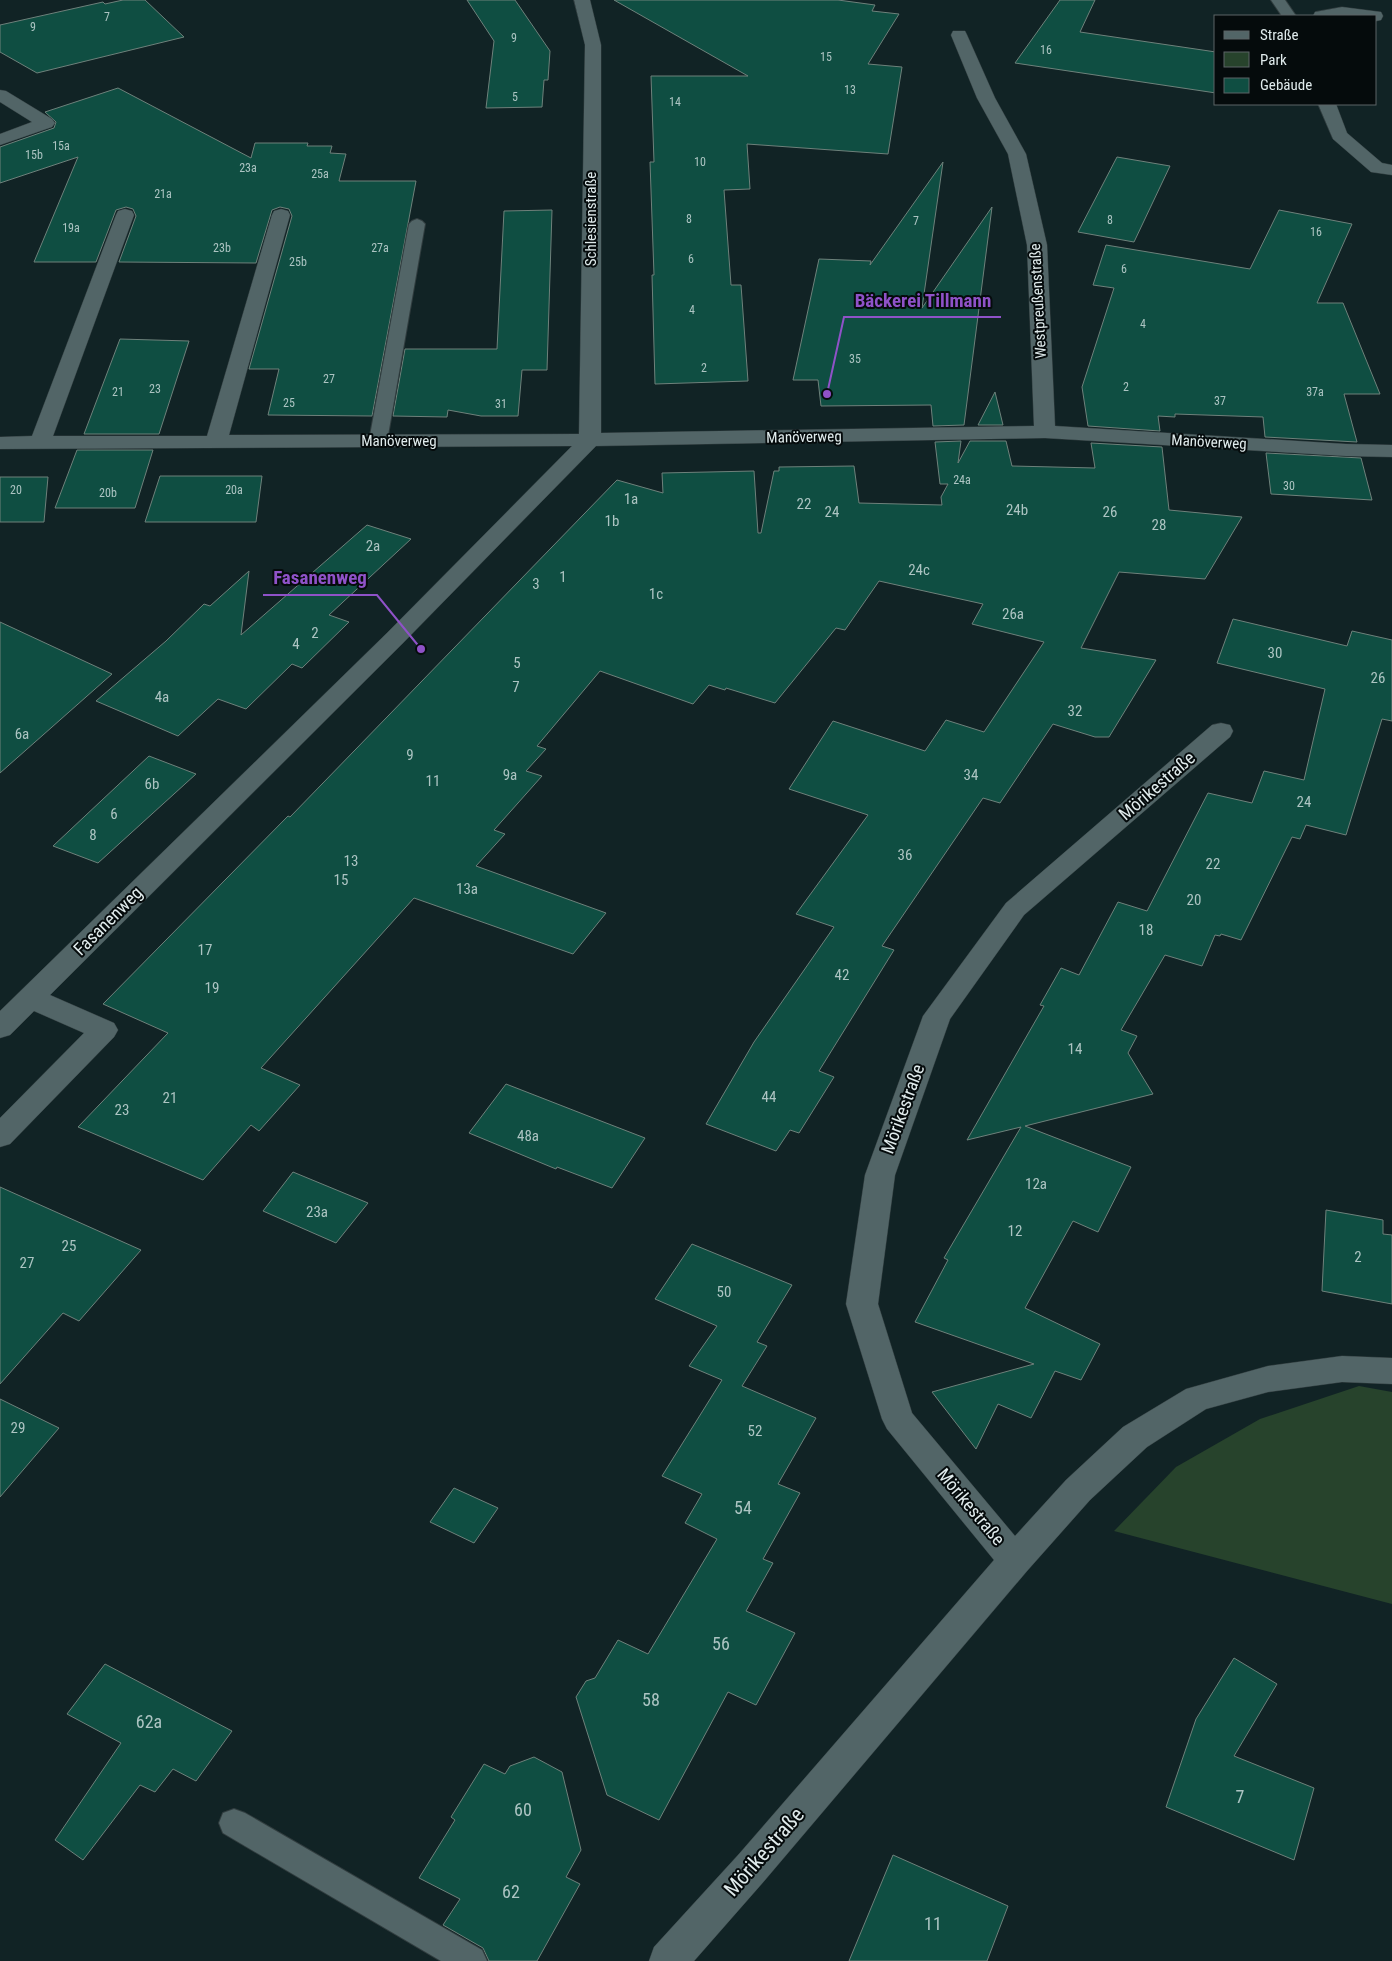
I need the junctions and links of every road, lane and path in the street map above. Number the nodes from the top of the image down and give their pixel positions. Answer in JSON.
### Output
{"nodes":[{"id":1,"x":582,"y":0,"type":"edge"},
{"id":2,"x":1278,"y":0,"type":"edge"},
{"id":3,"x":1288,"y":15,"type":"edge"},
{"id":4,"x":1326,"y":15,"type":"edge"},
{"id":5,"x":1368,"y":15,"type":"edge"},
{"id":6,"x":1377,"y":16,"type":"edge"},
{"id":7,"x":1392,"y":18,"type":"edge"},
{"id":8,"x":959,"y":36,"type":"dead end"},
{"id":9,"x":0,"y":95,"type":"edge"},
{"id":10,"x":1326,"y":105,"type":"edge"},
{"id":11,"x":0,"y":140,"type":"edge"},
{"id":12,"x":1392,"y":170,"type":"edge"},
{"id":13,"x":125,"y":215,"type":"dead end"},
{"id":14,"x":281,"y":215,"type":"dead end"},
{"id":15,"x":418,"y":224,"type":"dead end"},
{"id":16,"x":1045,"y":432,"type":"junction"},
{"id":17,"x":590,"y":440,"type":"junction"},
{"id":18,"x":378,"y":441,"type":"junction"},
{"id":19,"x":216,"y":442,"type":"junction"},
{"id":20,"x":0,"y":443,"type":"edge"},
{"id":21,"x":40,"y":443,"type":"junction"},
{"id":22,"x":1392,"y":451,"type":"edge"},
{"id":23,"x":1221,"y":731,"type":"dead end"},
{"id":24,"x":30,"y":998,"type":"junction"},
{"id":25,"x":0,"y":1028,"type":"edge"},
{"id":26,"x":0,"y":1136,"type":"edge"},
{"id":27,"x":1392,"y":1371,"type":"edge"},
{"id":28,"x":1015,"y":1560,"type":"junction"},
{"id":29,"x":234,"y":1822,"type":"dead end"},
{"id":30,"x":471,"y":1961,"type":"edge"},
{"id":31,"x":668,"y":1961,"type":"edge"}],
"edges":[{"from":1,"to":17,"type":"street","name":"Schlesienstraße"},
{"from":2,"to":3,"type":"lane"},
{"from":4,"to":5,"type":"street"},
{"from":6,"to":7,"type":"street"},
{"from":8,"to":16,"type":"street","name":"Westpreußenstraße"},
{"from":9,"to":11,"type":"street"},
{"from":10,"to":12,"type":"street"},
{"from":13,"to":21,"type":"street"},
{"from":14,"to":19,"type":"street"},
{"from":15,"to":18,"type":"lane"},
{"from":16,"to":17,"type":"street","name":"Manöverweg"},
{"from":16,"to":22,"type":"street","name":"Manöverweg"},
{"from":17,"to":18,"type":"street","name":"Manöverweg"},
{"from":17,"to":24,"type":"street","name":"Fasanenweg"},
{"from":18,"to":19,"type":"street","name":"Manöverweg"},
{"from":19,"to":21,"type":"street","name":"Manöverweg"},
{"from":20,"to":21,"type":"street","name":"Manöverweg"},
{"from":23,"to":28,"type":"street","name":"Mörikestraße"},
{"from":24,"to":25,"type":"street","name":"Fasanenweg"},
{"from":24,"to":26,"type":"street"},
{"from":27,"to":28,"type":"street","name":"Mörikestraße"},
{"from":28,"to":31,"type":"street","name":"Mörikestraße"},
{"from":29,"to":30,"type":"lane"}]}
